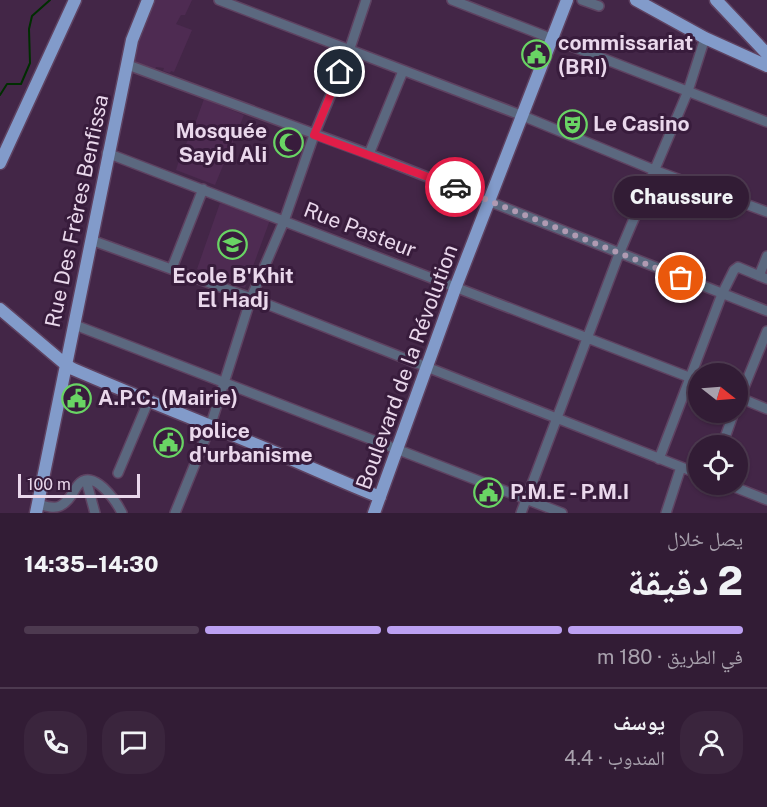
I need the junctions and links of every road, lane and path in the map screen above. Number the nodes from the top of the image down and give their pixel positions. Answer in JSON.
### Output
{"nodes":[{"id":1,"x":75,"y":0,"type":"edge"},
{"id":2,"x":148,"y":0,"type":"edge"},
{"id":3,"x":219,"y":0,"type":"edge"},
{"id":4,"x":366,"y":0,"type":"edge"},
{"id":5,"x":452,"y":0,"type":"edge"},
{"id":6,"x":567,"y":0,"type":"edge"},
{"id":7,"x":582,"y":0,"type":"edge"},
{"id":8,"x":636,"y":0,"type":"edge"},
{"id":9,"x":716,"y":0,"type":"edge"},
{"id":10,"x":599,"y":6,"type":"dead end"},
{"id":11,"x":705,"y":38,"type":"junction"},
{"id":12,"x":554,"y":39,"type":"junction"},
{"id":13,"x":349,"y":51,"type":"junction"},
{"id":14,"x":767,"y":54,"type":"edge"},
{"id":15,"x":128,"y":65,"type":"junction"},
{"id":16,"x":767,"y":66,"type":"edge"},
{"id":17,"x":403,"y":71,"type":"junction"},
{"id":18,"x":688,"y":91,"type":"junction"},
{"id":19,"x":523,"y":116,"type":"junction"},
{"id":20,"x":767,"y":122,"type":"edge"},
{"id":21,"x":314,"y":135,"type":"junction"},
{"id":22,"x":107,"y":153,"type":"junction"},
{"id":23,"x":369,"y":154,"type":"junction"},
{"id":24,"x":0,"y":163,"type":"edge"},
{"id":25,"x":654,"y":171,"type":"junction"},
{"id":26,"x":203,"y":189,"type":"junction"},
{"id":27,"x":487,"y":199,"type":"junction"},
{"id":28,"x":767,"y":212,"type":"edge"},
{"id":29,"x":284,"y":220,"type":"junction"},
{"id":30,"x":91,"y":240,"type":"junction"},
{"id":31,"x":619,"y":254,"type":"junction"},
{"id":32,"x":767,"y":256,"type":"edge"},
{"id":33,"x":172,"y":268,"type":"junction"},
{"id":34,"x":763,"y":278,"type":"edge"},
{"id":35,"x":456,"y":286,"type":"junction"},
{"id":36,"x":722,"y":294,"type":"junction"},
{"id":37,"x":252,"y":298,"type":"junction"},
{"id":38,"x":0,"y":309,"type":"edge"},
{"id":39,"x":767,"y":311,"type":"edge"},
{"id":40,"x":75,"y":325,"type":"junction"},
{"id":41,"x":767,"y":331,"type":"edge"},
{"id":42,"x":588,"y":338,"type":"junction"},
{"id":43,"x":700,"y":363,"type":"edge"},
{"id":44,"x":65,"y":364,"type":"junction"},
{"id":45,"x":426,"y":366,"type":"junction"},
{"id":46,"x":748,"y":377,"type":"edge"},
{"id":47,"x":688,"y":378,"type":"edge"},
{"id":48,"x":224,"y":382,"type":"junction"},
{"id":49,"x":688,"y":393,"type":"edge"},
{"id":50,"x":148,"y":402,"type":"junction"},
{"id":51,"x":748,"y":402,"type":"edge"},
{"id":52,"x":767,"y":408,"type":"edge"},
{"id":53,"x":557,"y":418,"type":"junction"},
{"id":54,"x":210,"y":427,"type":"junction"},
{"id":55,"x":397,"y":449,"type":"junction"},
{"id":56,"x":658,"y":459,"type":"junction"},
{"id":57,"x":681,"y":467,"type":"junction"},
{"id":58,"x":688,"y":470,"type":"edge"},
{"id":59,"x":118,"y":473,"type":"dead end"},
{"id":60,"x":86,"y":480,"type":"junction"},
{"id":61,"x":748,"y":492,"type":"edge"},
{"id":62,"x":380,"y":497,"type":"junction"},
{"id":63,"x":526,"y":499,"type":"junction"},
{"id":64,"x":767,"y":500,"type":"edge"},
{"id":65,"x":37,"y":509,"type":"edge"},
{"id":66,"x":56,"y":510,"type":"edge"},
{"id":67,"x":95,"y":513,"type":"edge"},
{"id":68,"x":122,"y":513,"type":"edge"},
{"id":69,"x":176,"y":513,"type":"edge"},
{"id":70,"x":374,"y":513,"type":"edge"},
{"id":71,"x":521,"y":513,"type":"edge"},
{"id":72,"x":562,"y":513,"type":"edge"},
{"id":73,"x":666,"y":513,"type":"edge"}],
"edges":[{"from":1,"to":24,"type":"main road"},
{"from":2,"to":15,"type":"main road","name":"Rue Des Frères Benfissa"},
{"from":3,"to":13,"type":"street"},
{"from":4,"to":13,"type":"street"},
{"from":5,"to":12,"type":"street"},
{"from":6,"to":12,"type":"main road","name":"Boulevard de la Révolution"},
{"from":7,"to":10,"type":"street"},
{"from":8,"to":11,"type":"main road"},
{"from":9,"to":14,"type":"main road"},
{"from":11,"to":16,"type":"main road"},
{"from":11,"to":18,"type":"street"},
{"from":12,"to":18,"type":"street"},
{"from":12,"to":19,"type":"main road","name":"Boulevard de la Révolution"},
{"from":13,"to":17,"type":"street"},
{"from":13,"to":21,"type":"street"},
{"from":15,"to":21,"type":"street"},
{"from":15,"to":22,"type":"main road","name":"Rue Des Frères Benfissa"},
{"from":17,"to":19,"type":"street"},
{"from":17,"to":23,"type":"street"},
{"from":18,"to":20,"type":"street"},
{"from":18,"to":25,"type":"street"},
{"from":19,"to":25,"type":"street"},
{"from":19,"to":27,"type":"main road","name":"Boulevard de la Révolution"},
{"from":21,"to":23,"type":"street"},
{"from":21,"to":29,"type":"street"},
{"from":22,"to":26,"type":"street","name":"Rue Pasteur"},
{"from":22,"to":30,"type":"main road","name":"Rue Des Frères Benfissa"},
{"from":23,"to":27,"type":"street"},
{"from":25,"to":28,"type":"street"},
{"from":25,"to":31,"type":"street"},
{"from":26,"to":29,"type":"street","name":"Rue Pasteur"},
{"from":26,"to":33,"type":"street"},
{"from":27,"to":31,"type":"street"},
{"from":27,"to":35,"type":"main road","name":"Boulevard de la Révolution"},
{"from":29,"to":35,"type":"street","name":"Rue Pasteur"},
{"from":29,"to":37,"type":"street"},
{"from":30,"to":33,"type":"street"},
{"from":30,"to":40,"type":"main road","name":"Rue Des Frères Benfissa"},
{"from":31,"to":36,"type":"street"},
{"from":31,"to":42,"type":"street"},
{"from":32,"to":34,"type":"street"},
{"from":33,"to":37,"type":"street"},
{"from":34,"to":36,"type":"street"},
{"from":35,"to":42,"type":"street","name":"Rue Pasteur"},
{"from":35,"to":45,"type":"main road","name":"Boulevard de la Révolution"},
{"from":36,"to":39,"type":"street"},
{"from":36,"to":43,"type":"street"},
{"from":37,"to":45,"type":"street"},
{"from":37,"to":48,"type":"street"},
{"from":38,"to":44,"type":"main road"},
{"from":40,"to":44,"type":"main road","name":"Rue Des Frères Benfissa"},
{"from":40,"to":48,"type":"street"},
{"from":41,"to":46,"type":"street"},
{"from":42,"to":47,"type":"street","name":"Rue Pasteur"},
{"from":42,"to":53,"type":"street"},
{"from":44,"to":50,"type":"main road"},
{"from":44,"to":65,"type":"main road","name":"Rue Des Frères Benfissa"},
{"from":45,"to":53,"type":"street"},
{"from":45,"to":55,"type":"main road","name":"Boulevard de la Révolution"},
{"from":48,"to":54,"type":"street"},
{"from":48,"to":55,"type":"street"},
{"from":49,"to":56,"type":"street"},
{"from":50,"to":54,"type":"main road"},
{"from":50,"to":59,"type":"street"},
{"from":51,"to":52,"type":"street"},
{"from":53,"to":56,"type":"street"},
{"from":53,"to":63,"type":"street"},
{"from":54,"to":62,"type":"main road"},
{"from":54,"to":69,"type":"street"},
{"from":55,"to":62,"type":"main road","name":"Boulevard de la Révolution"},
{"from":55,"to":63,"type":"street"},
{"from":56,"to":57,"type":"street"},
{"from":57,"to":58,"type":"street"},
{"from":57,"to":73,"type":"street"},
{"from":60,"to":66,"type":"street"},
{"from":60,"to":67,"type":"street"},
{"from":60,"to":68,"type":"street"},
{"from":61,"to":64,"type":"street"},
{"from":62,"to":70,"type":"main road","name":"Boulevard de la Révolution"},
{"from":63,"to":71,"type":"street"},
{"from":63,"to":72,"type":"street"},
{"from":65,"to":66,"type":"street"}]}
